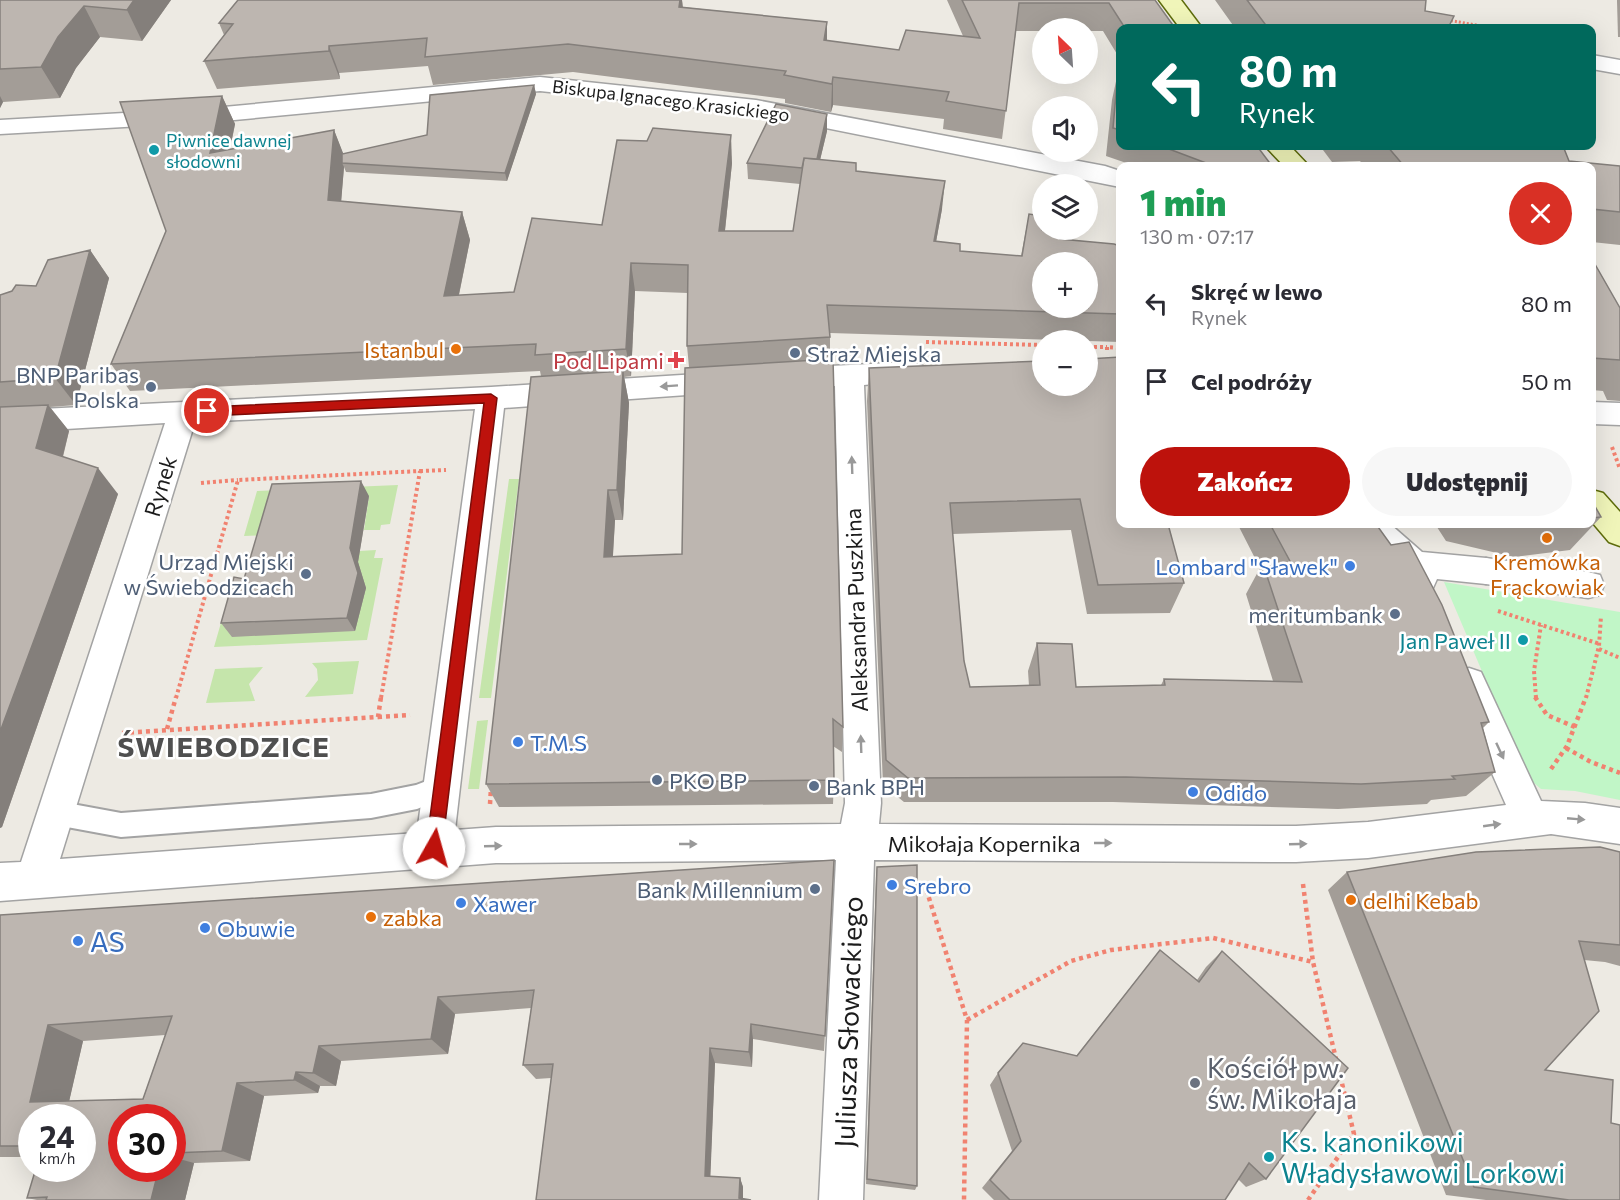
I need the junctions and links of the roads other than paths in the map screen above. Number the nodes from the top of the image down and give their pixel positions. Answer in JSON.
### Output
{"nodes":[{"id":1,"x":1170,"y":0,"type":"edge"},
{"id":2,"x":1188,"y":24,"type":"edge"},
{"id":3,"x":1596,"y":63,"type":"edge"},
{"id":4,"x":1620,"y":67,"type":"edge"},
{"id":5,"x":0,"y":127,"type":"edge"},
{"id":6,"x":1281,"y":150,"type":"edge"},
{"id":7,"x":1293,"y":162,"type":"edge"},
{"id":8,"x":1116,"y":178,"type":"edge"},
{"id":9,"x":940,"y":371,"type":"edge"},
{"id":10,"x":849,"y":375,"type":"junction"},
{"id":11,"x":491,"y":398,"type":"junction"},
{"id":12,"x":183,"y":412,"type":"junction"},
{"id":13,"x":1596,"y":415,"type":"edge"},
{"id":14,"x":0,"y":422,"type":"edge"},
{"id":15,"x":1618,"y":426,"type":"edge"},
{"id":16,"x":1596,"y":506,"type":"edge"},
{"id":17,"x":1375,"y":528,"type":"edge"},
{"id":18,"x":1620,"y":533,"type":"edge"},
{"id":19,"x":1414,"y":564,"type":"junction"},
{"id":20,"x":1588,"y":585,"type":"road end"},
{"id":21,"x":1435,"y":608,"type":"edge"},
{"id":22,"x":1454,"y":650,"type":"edge"},
{"id":23,"x":442,"y":787,"type":"junction"},
{"id":24,"x":56,"y":813,"type":"junction"},
{"id":25,"x":1532,"y":820,"type":"junction"},
{"id":26,"x":1620,"y":826,"type":"edge"},
{"id":27,"x":856,"y":844,"type":"junction"},
{"id":28,"x":434,"y":848,"type":"junction"},
{"id":29,"x":17,"y":881,"type":"edge"},
{"id":30,"x":841,"y":1200,"type":"edge"}],
"edges":[{"from":1,"to":2,"type":"main road"},
{"from":3,"to":4,"type":"street"},
{"from":5,"to":8,"type":"street","name":"Biskupa Ignacego Krasickiego"},
{"from":6,"to":7,"type":"main road"},
{"from":9,"to":10,"type":"street"},
{"from":10,"to":11,"type":"street","one_way":true},
{"from":27,"to":10,"type":"street","name":"Aleksandra Puszkina","one_way":true},
{"from":11,"to":12,"type":"street"},
{"from":11,"to":23,"type":"street"},
{"from":12,"to":14,"type":"street"},
{"from":12,"to":24,"type":"street","name":"Rynek"},
{"from":13,"to":15,"type":"street"},
{"from":16,"to":18,"type":"main road"},
{"from":17,"to":19,"type":"street"},
{"from":19,"to":20,"type":"street"},
{"from":19,"to":21,"type":"street"},
{"from":22,"to":25,"type":"street","one_way":true},
{"from":23,"to":24,"type":"lane"},
{"from":23,"to":28,"type":"street"},
{"from":24,"to":29,"type":"street","name":"Rynek"},
{"from":25,"to":26,"type":"street","name":"Mikołaja Kopernika","one_way":true},
{"from":27,"to":25,"type":"street","name":"Mikołaja Kopernika","one_way":true},
{"from":28,"to":27,"type":"street","name":"Mikołaja Kopernika","one_way":true},
{"from":27,"to":30,"type":"street","name":"Juliusza Słowackiego"},
{"from":28,"to":29,"type":"street","name":"Rynek"}]}
